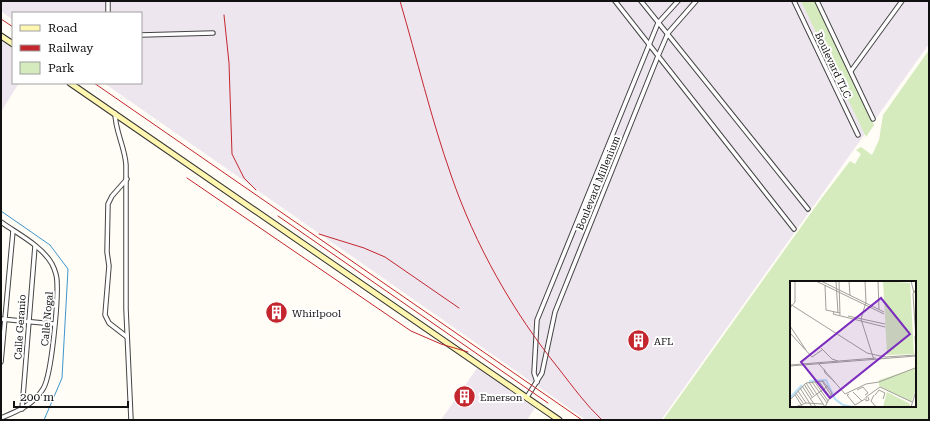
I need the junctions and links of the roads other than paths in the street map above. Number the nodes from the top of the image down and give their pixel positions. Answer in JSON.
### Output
{"nodes":[{"id":1,"x":108,"y":1,"type":"edge"},
{"id":2,"x":615,"y":1,"type":"edge"},
{"id":3,"x":641,"y":1,"type":"edge"},
{"id":4,"x":678,"y":1,"type":"edge"},
{"id":5,"x":696,"y":1,"type":"edge"},
{"id":6,"x":794,"y":1,"type":"edge"},
{"id":7,"x":817,"y":1,"type":"edge"},
{"id":8,"x":902,"y":1,"type":"edge"},
{"id":9,"x":108,"y":12,"type":"edge"},
{"id":10,"x":658,"y":22,"type":"junction"},
{"id":11,"x":213,"y":33,"type":"dead end"},
{"id":12,"x":668,"y":33,"type":"junction"},
{"id":13,"x":142,"y":35,"type":"edge"},
{"id":14,"x":1,"y":36,"type":"edge"},
{"id":15,"x":12,"y":43,"type":"edge"},
{"id":16,"x":649,"y":45,"type":"junction"},
{"id":17,"x":658,"y":56,"type":"junction"},
{"id":18,"x":851,"y":71,"type":"junction"},
{"id":19,"x":72,"y":84,"type":"edge"},
{"id":20,"x":115,"y":113,"type":"junction"},
{"id":21,"x":873,"y":119,"type":"dead end"},
{"id":22,"x":858,"y":135,"type":"dead end"},
{"id":23,"x":127,"y":179,"type":"junction"},
{"id":24,"x":808,"y":209,"type":"dead end"},
{"id":25,"x":1,"y":222,"type":"edge"},
{"id":26,"x":794,"y":229,"type":"dead end"},
{"id":27,"x":13,"y":231,"type":"junction"},
{"id":28,"x":35,"y":246,"type":"junction"},
{"id":29,"x":3,"y":320,"type":"edge"},
{"id":30,"x":28,"y":322,"type":"junction"},
{"id":31,"x":54,"y":324,"type":"junction"},
{"id":32,"x":127,"y":337,"type":"junction"},
{"id":33,"x":1,"y":362,"type":"edge"},
{"id":34,"x":537,"y":382,"type":"junction"},
{"id":35,"x":527,"y":398,"type":"junction"},
{"id":36,"x":22,"y":409,"type":"junction"},
{"id":37,"x":1,"y":418,"type":"edge"},
{"id":38,"x":131,"y":420,"type":"edge"},
{"id":39,"x":559,"y":420,"type":"edge"}],
"edges":[{"from":1,"to":9,"type":"street"},
{"from":2,"to":16,"type":"street"},
{"from":3,"to":10,"type":"street"},
{"from":4,"to":10,"type":"street","name":"Boulevard Millenium"},
{"from":5,"to":12,"type":"street","name":"Boulevard Millenium"},
{"from":6,"to":22,"type":"street","name":"Boulevard TLC"},
{"from":7,"to":18,"type":"street","name":"Boulevard TLC"},
{"from":8,"to":18,"type":"street"},
{"from":10,"to":12,"type":"street"},
{"from":10,"to":16,"type":"street","name":"Boulevard Millenium"},
{"from":11,"to":13,"type":"street"},
{"from":12,"to":17,"type":"street","name":"Boulevard Millenium"},
{"from":12,"to":24,"type":"street"},
{"from":14,"to":15,"type":"street"},
{"from":16,"to":17,"type":"street"},
{"from":16,"to":34,"type":"street","name":"Boulevard Millenium"},
{"from":17,"to":26,"type":"street"},
{"from":17,"to":34,"type":"street","name":"Boulevard Millenium"},
{"from":18,"to":21,"type":"street","name":"Boulevard TLC"},
{"from":19,"to":20,"type":"street"},
{"from":20,"to":23,"type":"street"},
{"from":20,"to":35,"type":"street"},
{"from":23,"to":32,"type":"street"},
{"from":23,"to":32,"type":"street"},
{"from":25,"to":27,"type":"street","name":"Calle Nogal"},
{"from":27,"to":28,"type":"street","name":"Calle Nogal"},
{"from":27,"to":29,"type":"street"},
{"from":28,"to":30,"type":"street","name":"Calle Geranio"},
{"from":28,"to":31,"type":"street","name":"Calle Nogal"},
{"from":29,"to":30,"type":"street"},
{"from":29,"to":33,"type":"street"},
{"from":30,"to":31,"type":"street"},
{"from":30,"to":36,"type":"street","name":"Calle Geranio"},
{"from":31,"to":36,"type":"street","name":"Calle Nogal"},
{"from":32,"to":38,"type":"street"},
{"from":34,"to":35,"type":"street","name":"Boulevard Millenium"},
{"from":35,"to":39,"type":"street"},
{"from":36,"to":37,"type":"street","name":"Calle Nogal"}]}
